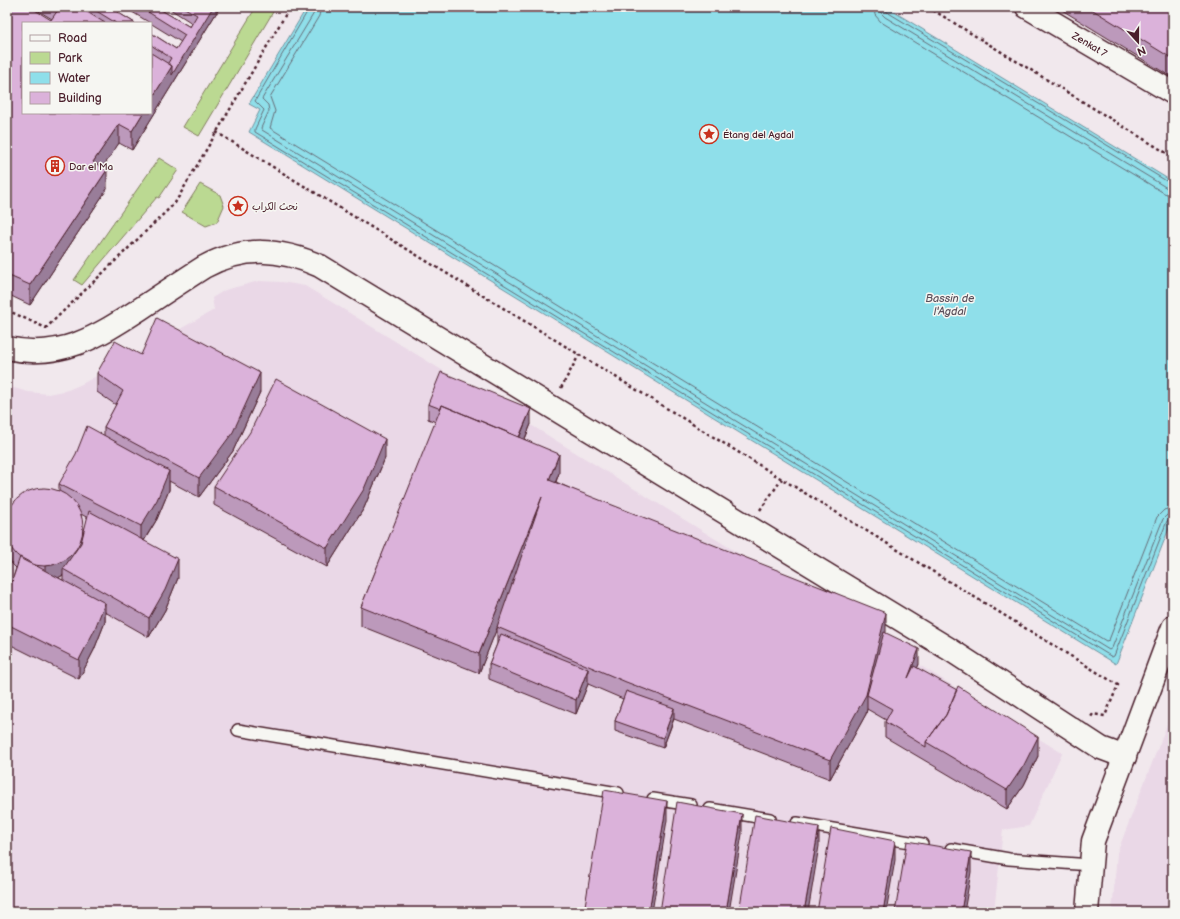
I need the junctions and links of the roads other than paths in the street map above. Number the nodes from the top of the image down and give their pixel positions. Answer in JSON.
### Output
{"nodes":[{"id":1,"x":1027,"y":7,"type":"edge"},
{"id":2,"x":1173,"y":93,"type":"edge"},
{"id":3,"x":7,"y":348,"type":"edge"},
{"id":4,"x":1173,"y":627,"type":"edge"},
{"id":5,"x":238,"y":730,"type":"dead end"},
{"id":6,"x":1125,"y":757,"type":"junction"},
{"id":7,"x":1091,"y":865,"type":"junction"},
{"id":8,"x":1087,"y":912,"type":"edge"}],
"edges":[{"from":1,"to":2,"type":"street","name":"Zenkat 7"},
{"from":3,"to":6,"type":"street"},
{"from":4,"to":6,"type":"street"},
{"from":5,"to":7,"type":"lane"},
{"from":6,"to":7,"type":"street"},
{"from":7,"to":8,"type":"street"}]}
